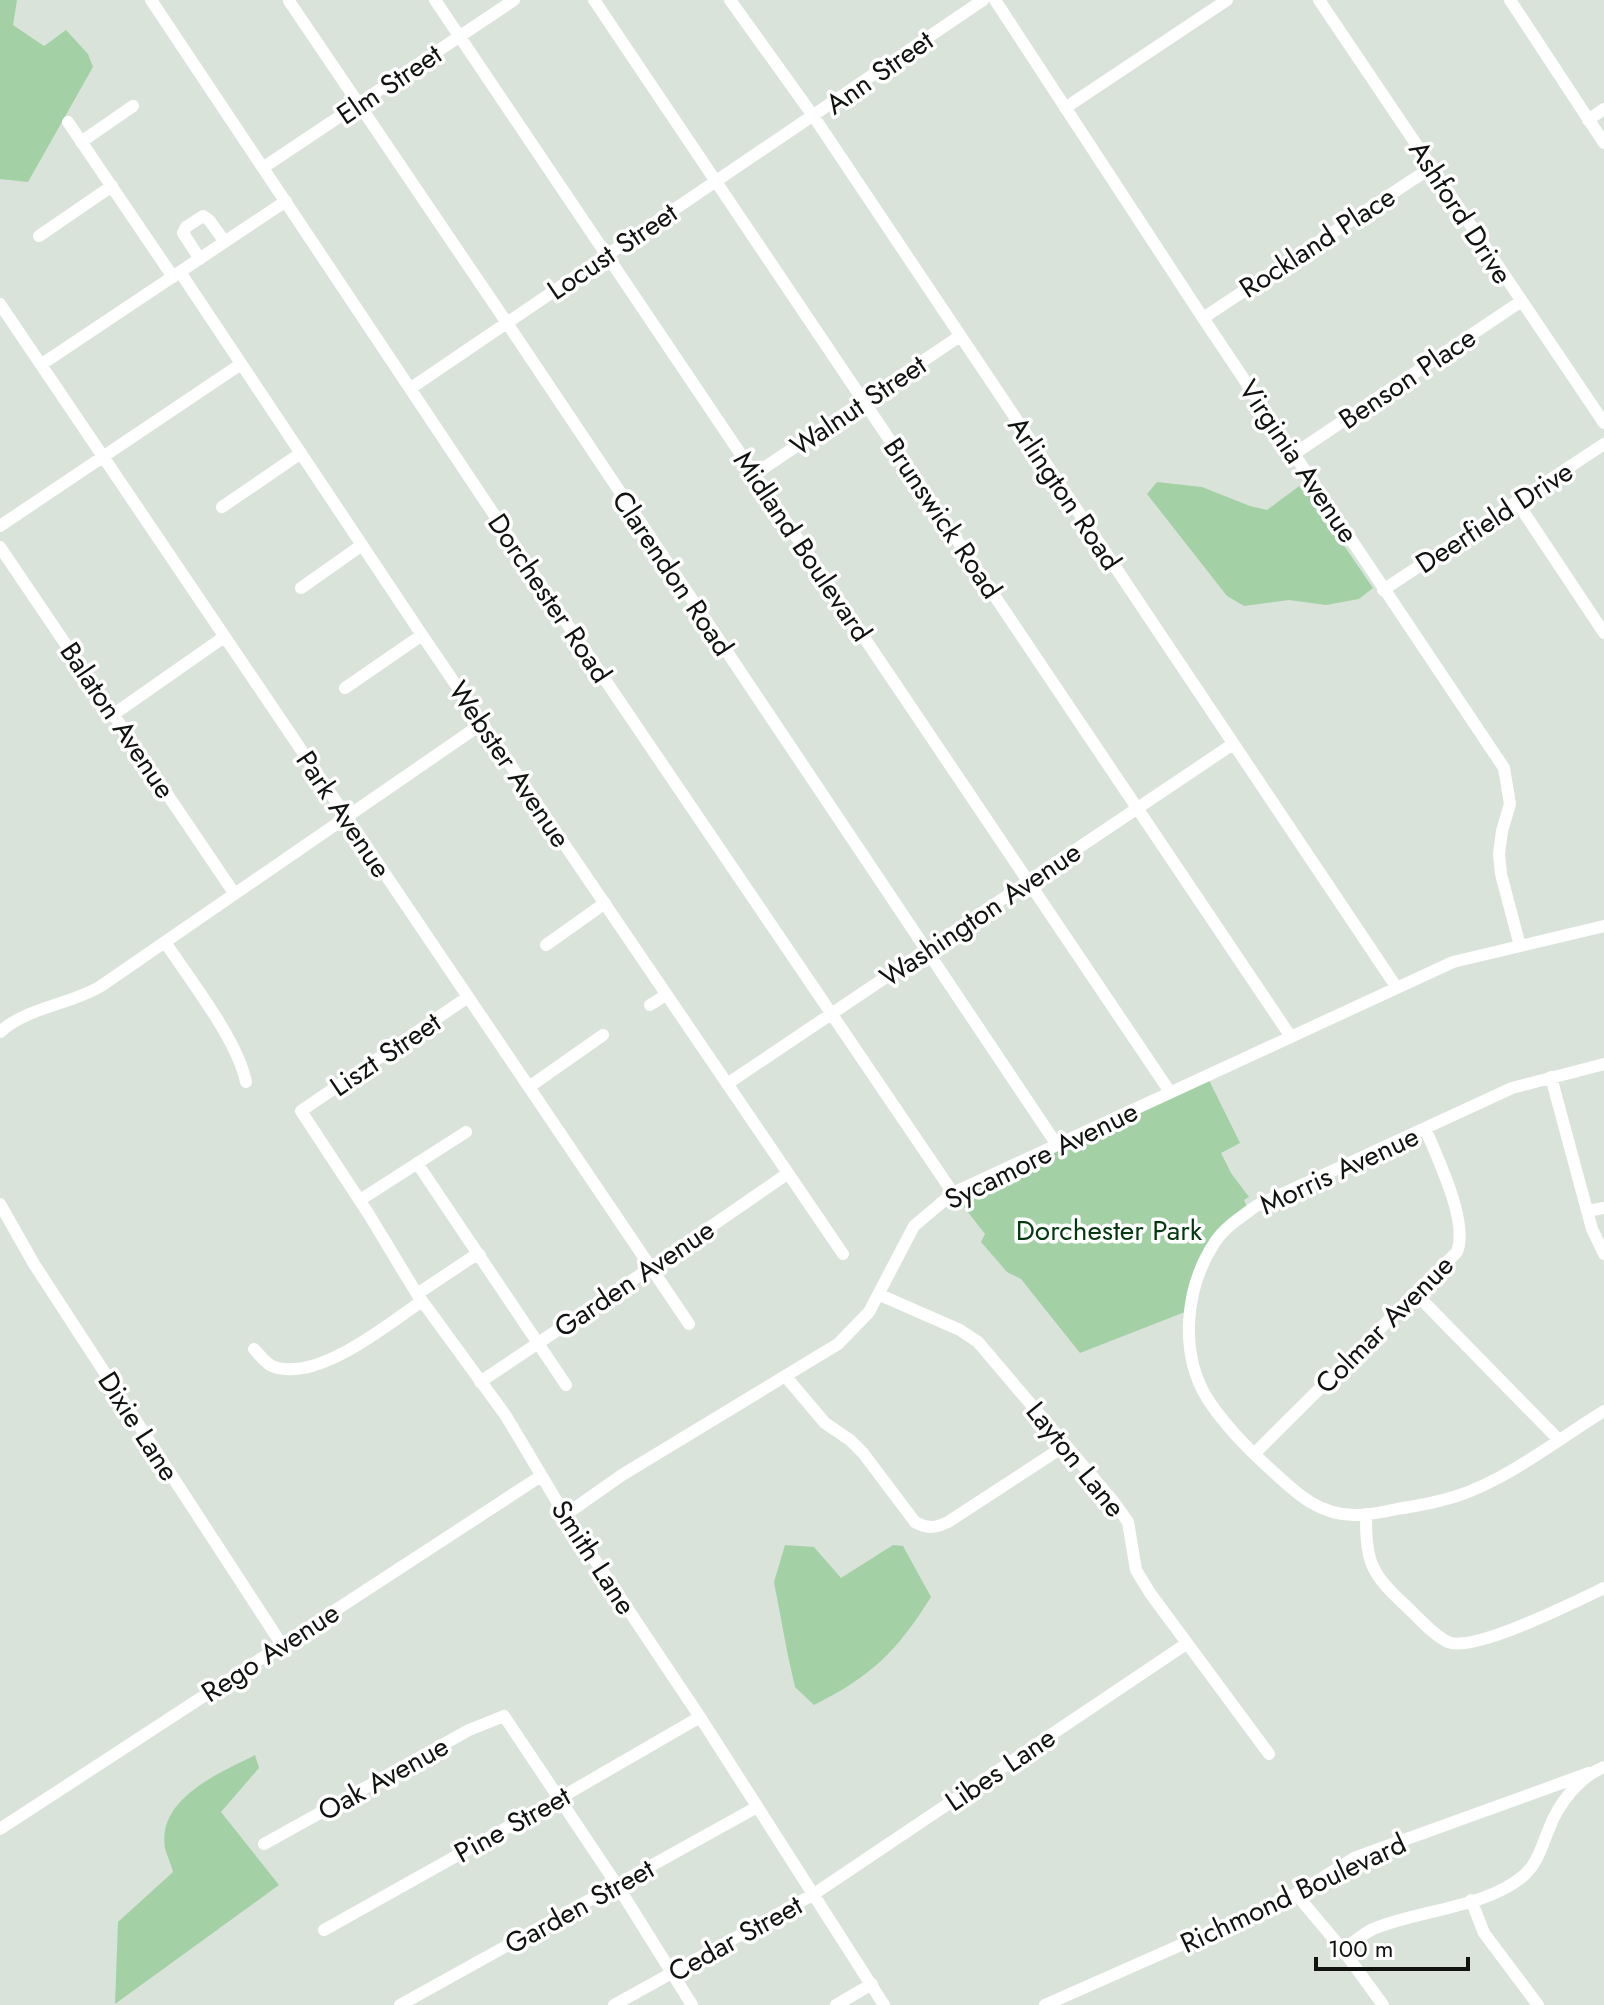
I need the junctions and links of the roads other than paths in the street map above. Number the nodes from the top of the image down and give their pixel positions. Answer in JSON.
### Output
{"nodes":[{"id":1,"x":151,"y":0,"type":"edge"},
{"id":2,"x":435,"y":0,"type":"edge"},
{"id":3,"x":514,"y":0,"type":"edge"},
{"id":4,"x":594,"y":0,"type":"edge"},
{"id":5,"x":730,"y":0,"type":"edge"},
{"id":6,"x":983,"y":0,"type":"edge"},
{"id":7,"x":995,"y":0,"type":"edge"},
{"id":8,"x":1227,"y":0,"type":"edge"},
{"id":9,"x":1319,"y":0,"type":"edge"},
{"id":10,"x":1510,"y":0,"type":"edge"},
{"id":11,"x":289,"y":1,"type":"edge"},
{"id":12,"x":460,"y":37,"type":"junction"},
{"id":13,"x":359,"y":104,"type":"junction"},
{"id":14,"x":133,"y":106,"type":"dead end"},
{"id":15,"x":1065,"y":108,"type":"junction"},
{"id":16,"x":1604,"y":109,"type":"edge"},
{"id":17,"x":814,"y":117,"type":"junction"},
{"id":18,"x":1588,"y":120,"type":"junction"},
{"id":19,"x":68,"y":122,"type":"dead end"},
{"id":20,"x":81,"y":142,"type":"junction"},
{"id":21,"x":1604,"y":143,"type":"edge"},
{"id":22,"x":264,"y":167,"type":"junction"},
{"id":23,"x":1432,"y":167,"type":"junction"},
{"id":24,"x":716,"y":180,"type":"junction"},
{"id":25,"x":112,"y":186,"type":"junction"},
{"id":26,"x":286,"y":201,"type":"junction"},
{"id":27,"x":39,"y":236,"type":"dead end"},
{"id":28,"x":225,"y":242,"type":"junction"},
{"id":29,"x":606,"y":254,"type":"junction"},
{"id":30,"x":200,"y":259,"type":"junction"},
{"id":31,"x":176,"y":275,"type":"junction"},
{"id":32,"x":1520,"y":302,"type":"junction"},
{"id":33,"x":0,"y":304,"type":"edge"},
{"id":34,"x":1203,"y":318,"type":"junction"},
{"id":35,"x":507,"y":323,"type":"junction"},
{"id":36,"x":960,"y":336,"type":"junction"},
{"id":37,"x":42,"y":364,"type":"junction"},
{"id":38,"x":241,"y":364,"type":"junction"},
{"id":39,"x":411,"y":388,"type":"junction"},
{"id":40,"x":863,"y":400,"type":"junction"},
{"id":41,"x":1604,"y":423,"type":"edge"},
{"id":42,"x":1604,"y":444,"type":"edge"},
{"id":43,"x":301,"y":453,"type":"junction"},
{"id":44,"x":1294,"y":454,"type":"junction"},
{"id":45,"x":104,"y":456,"type":"junction"},
{"id":46,"x":755,"y":474,"type":"junction"},
{"id":47,"x":1517,"y":502,"type":"junction"},
{"id":48,"x":222,"y":507,"type":"dead end"},
{"id":49,"x":0,"y":526,"type":"edge"},
{"id":50,"x":362,"y":545,"type":"junction"},
{"id":51,"x":0,"y":547,"type":"edge"},
{"id":52,"x":301,"y":588,"type":"dead end"},
{"id":53,"x":1383,"y":590,"type":"junction"},
{"id":54,"x":1604,"y":633,"type":"edge"},
{"id":55,"x":422,"y":635,"type":"junction"},
{"id":56,"x":224,"y":637,"type":"junction"},
{"id":57,"x":345,"y":688,"type":"dead end"},
{"id":58,"x":114,"y":714,"type":"junction"},
{"id":59,"x":483,"y":723,"type":"junction"},
{"id":60,"x":1233,"y":744,"type":"junction"},
{"id":61,"x":1137,"y":809,"type":"junction"},
{"id":62,"x":347,"y":819,"type":"junction"},
{"id":63,"x":1029,"y":882,"type":"junction"},
{"id":64,"x":234,"y":893,"type":"junction"},
{"id":65,"x":605,"y":903,"type":"junction"},
{"id":66,"x":1604,"y":926,"type":"edge"},
{"id":67,"x":165,"y":942,"type":"junction"},
{"id":68,"x":546,"y":945,"type":"dead end"},
{"id":69,"x":1520,"y":946,"type":"junction"},
{"id":70,"x":926,"y":950,"type":"junction"},
{"id":71,"x":1397,"y":988,"type":"junction"},
{"id":72,"x":666,"y":995,"type":"junction"},
{"id":73,"x":468,"y":997,"type":"junction"},
{"id":74,"x":650,"y":1005,"type":"dead end"},
{"id":75,"x":830,"y":1015,"type":"junction"},
{"id":76,"x":0,"y":1032,"type":"edge"},
{"id":77,"x":603,"y":1035,"type":"dead end"},
{"id":78,"x":1291,"y":1037,"type":"junction"},
{"id":79,"x":1604,"y":1064,"type":"edge"},
{"id":80,"x":1551,"y":1077,"type":"junction"},
{"id":81,"x":246,"y":1082,"type":"dead end"},
{"id":82,"x":727,"y":1084,"type":"junction"},
{"id":83,"x":529,"y":1087,"type":"junction"},
{"id":84,"x":1170,"y":1092,"type":"junction"},
{"id":85,"x":301,"y":1111,"type":"joint"},
{"id":86,"x":1426,"y":1130,"type":"junction"},
{"id":87,"x":466,"y":1132,"type":"dead end"},
{"id":88,"x":1057,"y":1145,"type":"junction"},
{"id":89,"x":417,"y":1163,"type":"junction"},
{"id":90,"x":787,"y":1174,"type":"junction"},
{"id":91,"x":953,"y":1193,"type":"junction"},
{"id":92,"x":360,"y":1200,"type":"junction"},
{"id":93,"x":0,"y":1204,"type":"edge"},
{"id":94,"x":1604,"y":1208,"type":"edge"},
{"id":95,"x":1588,"y":1211,"type":"junction"},
{"id":96,"x":843,"y":1254,"type":"dead end"},
{"id":97,"x":1604,"y":1254,"type":"edge"},
{"id":98,"x":480,"y":1255,"type":"junction"},
{"id":99,"x":652,"y":1267,"type":"junction"},
{"id":100,"x":1416,"y":1294,"type":"junction"},
{"id":101,"x":880,"y":1295,"type":"junction"},
{"id":102,"x":420,"y":1298,"type":"junction"},
{"id":103,"x":689,"y":1324,"type":"dead end"},
{"id":104,"x":537,"y":1343,"type":"junction"},
{"id":105,"x":254,"y":1349,"type":"dead end"},
{"id":106,"x":786,"y":1377,"type":"junction"},
{"id":107,"x":480,"y":1382,"type":"junction"},
{"id":108,"x":566,"y":1385,"type":"dead end"},
{"id":109,"x":1604,"y":1411,"type":"edge"},
{"id":110,"x":1558,"y":1439,"type":"junction"},
{"id":111,"x":1066,"y":1445,"type":"junction"},
{"id":112,"x":1254,"y":1454,"type":"junction"},
{"id":113,"x":541,"y":1476,"type":"junction"},
{"id":114,"x":1366,"y":1514,"type":"junction"},
{"id":115,"x":565,"y":1515,"type":"junction"},
{"id":116,"x":1604,"y":1588,"type":"edge"},
{"id":117,"x":1186,"y":1644,"type":"junction"},
{"id":118,"x":282,"y":1645,"type":"junction"},
{"id":119,"x":700,"y":1717,"type":"junction"},
{"id":120,"x":1269,"y":1754,"type":"dead end"},
{"id":121,"x":1604,"y":1767,"type":"edge"},
{"id":122,"x":1589,"y":1773,"type":"junction"},
{"id":123,"x":560,"y":1798,"type":"junction"},
{"id":124,"x":757,"y":1807,"type":"junction"},
{"id":125,"x":0,"y":1829,"type":"edge"},
{"id":126,"x":264,"y":1844,"type":"dead end"},
{"id":127,"x":617,"y":1885,"type":"junction"},
{"id":128,"x":814,"y":1894,"type":"junction"},
{"id":129,"x":1296,"y":1894,"type":"junction"},
{"id":130,"x":1471,"y":1900,"type":"junction"},
{"id":131,"x":324,"y":1930,"type":"dead end"},
{"id":132,"x":1343,"y":1950,"type":"junction"},
{"id":133,"x":672,"y":1974,"type":"junction"},
{"id":134,"x":872,"y":1984,"type":"junction"},
{"id":135,"x":400,"y":2005,"type":"edge"},
{"id":136,"x":614,"y":2005,"type":"edge"},
{"id":137,"x":692,"y":2005,"type":"edge"},
{"id":138,"x":836,"y":2005,"type":"edge"},
{"id":139,"x":884,"y":2005,"type":"edge"},
{"id":140,"x":1045,"y":2005,"type":"edge"},
{"id":141,"x":1383,"y":2005,"type":"edge"},
{"id":142,"x":1538,"y":2005,"type":"edge"}],
"edges":[{"from":1,"to":22,"type":"street","name":"Dorchester Road"},
{"from":2,"to":12,"type":"street","name":"Midland Boulevard"},
{"from":3,"to":12,"type":"street","name":"Elm Street"},
{"from":4,"to":24,"type":"street","name":"Brunswick Road"},
{"from":5,"to":17,"type":"street","name":"Arlington Road"},
{"from":6,"to":17,"type":"street","name":"Ann Street"},
{"from":7,"to":15,"type":"street","name":"Virginia Avenue"},
{"from":8,"to":15,"type":"street"},
{"from":9,"to":23,"type":"street","name":"Ashford Drive"},
{"from":10,"to":18,"type":"street"},
{"from":11,"to":13,"type":"street","name":"Clarendon Road"},
{"from":12,"to":13,"type":"street","name":"Elm Street"},
{"from":12,"to":29,"type":"street","name":"Midland Boulevard"},
{"from":13,"to":22,"type":"street","name":"Elm Street"},
{"from":13,"to":35,"type":"street","name":"Clarendon Road"},
{"from":14,"to":20,"type":"street"},
{"from":15,"to":34,"type":"street","name":"Virginia Avenue"},
{"from":16,"to":18,"type":"street"},
{"from":17,"to":24,"type":"street","name":"Locust Street"},
{"from":17,"to":36,"type":"street","name":"Arlington Road"},
{"from":18,"to":21,"type":"street"},
{"from":19,"to":20,"type":"street","name":"Webster Avenue"},
{"from":20,"to":25,"type":"street","name":"Webster Avenue"},
{"from":22,"to":26,"type":"street","name":"Dorchester Road"},
{"from":23,"to":32,"type":"street","name":"Ashford Drive"},
{"from":23,"to":34,"type":"street","name":"Rockland Place"},
{"from":24,"to":29,"type":"street","name":"Locust Street"},
{"from":24,"to":40,"type":"street","name":"Brunswick Road"},
{"from":25,"to":27,"type":"street"},
{"from":25,"to":31,"type":"street","name":"Webster Avenue"},
{"from":26,"to":28,"type":"street"},
{"from":26,"to":39,"type":"street","name":"Dorchester Road"},
{"from":28,"to":30,"type":"street"},
{"from":28,"to":30,"type":"street"},
{"from":29,"to":35,"type":"street","name":"Locust Street"},
{"from":29,"to":46,"type":"street","name":"Midland Boulevard"},
{"from":30,"to":31,"type":"street"},
{"from":31,"to":37,"type":"street"},
{"from":31,"to":38,"type":"street","name":"Webster Avenue"},
{"from":32,"to":41,"type":"street","name":"Ashford Drive"},
{"from":32,"to":44,"type":"street","name":"Benson Place"},
{"from":33,"to":37,"type":"street","name":"Park Avenue"},
{"from":34,"to":44,"type":"street","name":"Virginia Avenue"},
{"from":35,"to":39,"type":"street","name":"Locust Street"},
{"from":35,"to":70,"type":"street","name":"Clarendon Road"},
{"from":36,"to":40,"type":"street","name":"Walnut Street"},
{"from":36,"to":60,"type":"street","name":"Arlington Road"},
{"from":37,"to":45,"type":"street","name":"Park Avenue"},
{"from":38,"to":43,"type":"street","name":"Webster Avenue"},
{"from":38,"to":45,"type":"street"},
{"from":39,"to":75,"type":"street","name":"Dorchester Road"},
{"from":40,"to":46,"type":"street","name":"Walnut Street"},
{"from":40,"to":61,"type":"street","name":"Brunswick Road"},
{"from":42,"to":47,"type":"street","name":"Deerfield Drive"},
{"from":43,"to":48,"type":"street"},
{"from":43,"to":50,"type":"street","name":"Webster Avenue"},
{"from":44,"to":53,"type":"street","name":"Virginia Avenue"},
{"from":45,"to":49,"type":"street"},
{"from":45,"to":56,"type":"street","name":"Park Avenue"},
{"from":46,"to":63,"type":"street","name":"Midland Boulevard"},
{"from":47,"to":53,"type":"street","name":"Deerfield Drive"},
{"from":47,"to":54,"type":"street"},
{"from":50,"to":52,"type":"street"},
{"from":50,"to":55,"type":"street","name":"Webster Avenue"},
{"from":51,"to":58,"type":"street","name":"Balaton Avenue"},
{"from":53,"to":69,"type":"street","name":"Virginia Avenue"},
{"from":55,"to":57,"type":"street"},
{"from":55,"to":59,"type":"street","name":"Webster Avenue"},
{"from":56,"to":58,"type":"street"},
{"from":56,"to":62,"type":"street","name":"Park Avenue"},
{"from":58,"to":64,"type":"street","name":"Balaton Avenue"},
{"from":59,"to":62,"type":"street"},
{"from":59,"to":65,"type":"street","name":"Webster Avenue"},
{"from":60,"to":61,"type":"street","name":"Washington Avenue"},
{"from":60,"to":71,"type":"street","name":"Arlington Road"},
{"from":61,"to":63,"type":"street","name":"Washington Avenue"},
{"from":61,"to":78,"type":"street","name":"Brunswick Road"},
{"from":62,"to":64,"type":"street"},
{"from":62,"to":73,"type":"street","name":"Park Avenue"},
{"from":63,"to":70,"type":"street","name":"Washington Avenue"},
{"from":63,"to":84,"type":"street","name":"Midland Boulevard"},
{"from":64,"to":67,"type":"street"},
{"from":65,"to":68,"type":"street"},
{"from":65,"to":72,"type":"street","name":"Webster Avenue"},
{"from":66,"to":69,"type":"street","name":"Sycamore Avenue"},
{"from":67,"to":76,"type":"street"},
{"from":67,"to":81,"type":"street"},
{"from":69,"to":71,"type":"street","name":"Sycamore Avenue"},
{"from":70,"to":75,"type":"street","name":"Washington Avenue"},
{"from":70,"to":88,"type":"street","name":"Clarendon Road"},
{"from":71,"to":78,"type":"street","name":"Sycamore Avenue"},
{"from":72,"to":74,"type":"street"},
{"from":72,"to":82,"type":"street","name":"Webster Avenue"},
{"from":73,"to":83,"type":"street","name":"Park Avenue"},
{"from":73,"to":85,"type":"street","name":"Liszt Street"},
{"from":75,"to":82,"type":"street","name":"Washington Avenue"},
{"from":75,"to":91,"type":"street","name":"Dorchester Road"},
{"from":77,"to":83,"type":"street"},
{"from":78,"to":84,"type":"street","name":"Sycamore Avenue"},
{"from":79,"to":80,"type":"street","name":"Morris Avenue"},
{"from":80,"to":86,"type":"street","name":"Morris Avenue"},
{"from":80,"to":95,"type":"street"},
{"from":82,"to":90,"type":"street","name":"Webster Avenue"},
{"from":83,"to":99,"type":"street","name":"Park Avenue"},
{"from":84,"to":88,"type":"street","name":"Sycamore Avenue"},
{"from":85,"to":92,"type":"street","name":"Smith Lane"},
{"from":86,"to":100,"type":"street","name":"Colmar Avenue"},
{"from":86,"to":112,"type":"street","name":"Morris Avenue"},
{"from":87,"to":89,"type":"street"},
{"from":88,"to":91,"type":"street","name":"Sycamore Avenue"},
{"from":89,"to":92,"type":"street"},
{"from":89,"to":98,"type":"street"},
{"from":90,"to":96,"type":"street","name":"Webster Avenue"},
{"from":90,"to":99,"type":"street","name":"Garden Avenue"},
{"from":91,"to":101,"type":"street","name":"Sycamore Avenue"},
{"from":92,"to":102,"type":"street","name":"Smith Lane"},
{"from":93,"to":118,"type":"street","name":"Dixie Lane"},
{"from":94,"to":95,"type":"street"},
{"from":95,"to":97,"type":"street"},
{"from":98,"to":102,"type":"street"},
{"from":98,"to":104,"type":"street"},
{"from":99,"to":103,"type":"street","name":"Park Avenue"},
{"from":99,"to":104,"type":"street","name":"Garden Avenue"},
{"from":100,"to":110,"type":"street"},
{"from":100,"to":112,"type":"street","name":"Colmar Avenue"},
{"from":101,"to":106,"type":"street","name":"Sycamore Avenue"},
{"from":101,"to":111,"type":"street","name":"Layton Lane"},
{"from":102,"to":105,"type":"street"},
{"from":102,"to":107,"type":"street","name":"Smith Lane"},
{"from":104,"to":107,"type":"street","name":"Garden Avenue"},
{"from":104,"to":108,"type":"street"},
{"from":106,"to":111,"type":"street"},
{"from":106,"to":115,"type":"street","name":"Sycamore Avenue"},
{"from":107,"to":113,"type":"street","name":"Smith Lane"},
{"from":109,"to":110,"type":"street","name":"Morris Avenue"},
{"from":110,"to":114,"type":"street","name":"Morris Avenue"},
{"from":111,"to":117,"type":"street","name":"Layton Lane"},
{"from":112,"to":114,"type":"street","name":"Morris Avenue"},
{"from":113,"to":115,"type":"street","name":"Smith Lane"},
{"from":113,"to":118,"type":"street","name":"Rego Avenue"},
{"from":114,"to":116,"type":"street"},
{"from":115,"to":119,"type":"street","name":"Smith Lane"},
{"from":117,"to":120,"type":"street","name":"Layton Lane"},
{"from":117,"to":128,"type":"street","name":"Libes Lane"},
{"from":118,"to":125,"type":"street","name":"Rego Avenue"},
{"from":119,"to":123,"type":"street","name":"Pine Street"},
{"from":119,"to":124,"type":"street","name":"Smith Lane"},
{"from":121,"to":122,"type":"street","name":"Richmond Boulevard"},
{"from":122,"to":129,"type":"street","name":"Richmond Boulevard"},
{"from":122,"to":130,"type":"street"},
{"from":123,"to":126,"type":"street","name":"Oak Avenue"},
{"from":123,"to":127,"type":"street"},
{"from":123,"to":131,"type":"street","name":"Pine Street"},
{"from":124,"to":127,"type":"street","name":"Garden Street"},
{"from":124,"to":128,"type":"street","name":"Smith Lane"},
{"from":127,"to":133,"type":"street"},
{"from":127,"to":135,"type":"street","name":"Garden Street"},
{"from":128,"to":133,"type":"street","name":"Cedar Street"},
{"from":128,"to":134,"type":"street","name":"Smith Lane"},
{"from":129,"to":132,"type":"street"},
{"from":129,"to":140,"type":"street","name":"Richmond Boulevard"},
{"from":130,"to":132,"type":"street"},
{"from":130,"to":142,"type":"street"},
{"from":132,"to":141,"type":"street"},
{"from":133,"to":136,"type":"street","name":"Cedar Street"},
{"from":133,"to":137,"type":"street"},
{"from":134,"to":138,"type":"street"},
{"from":134,"to":139,"type":"street","name":"Smith Lane"}]}
